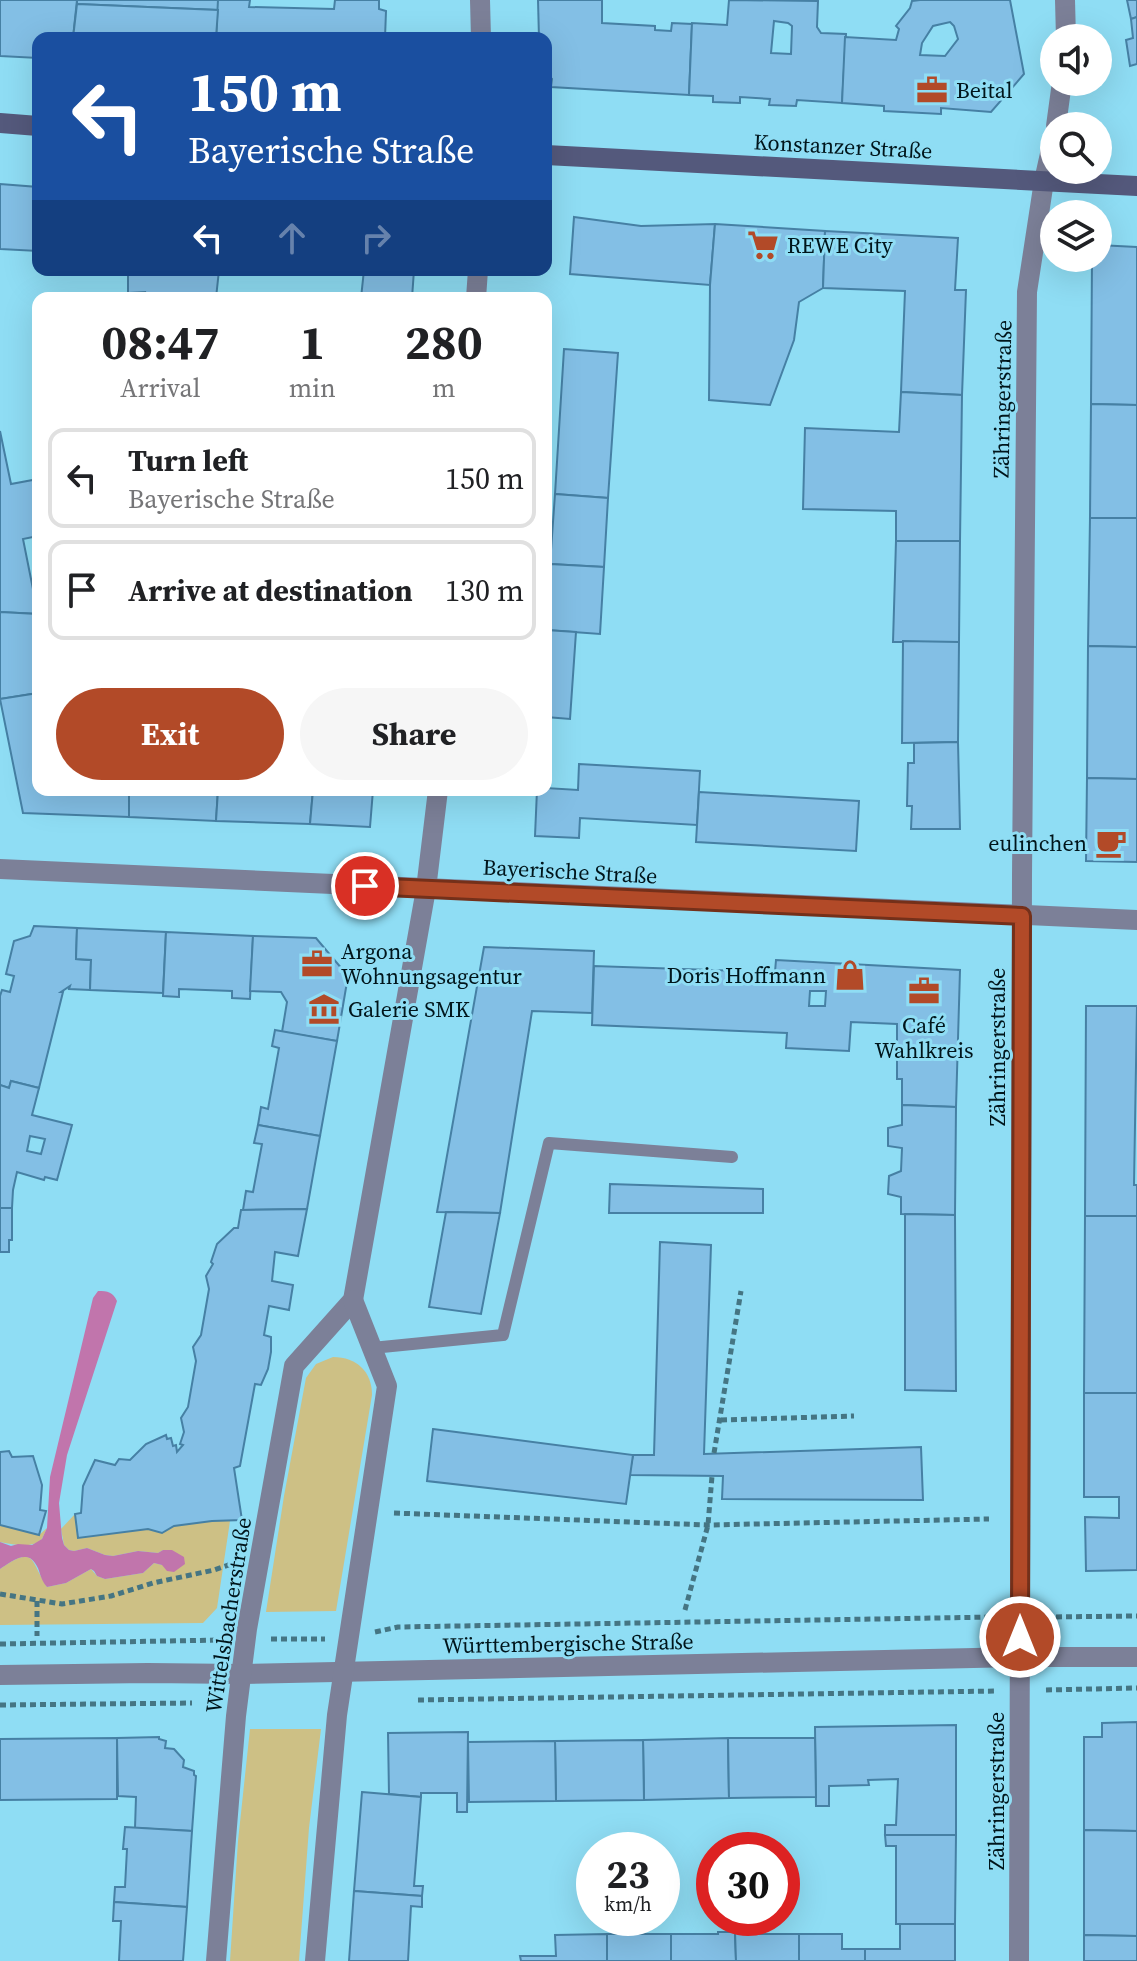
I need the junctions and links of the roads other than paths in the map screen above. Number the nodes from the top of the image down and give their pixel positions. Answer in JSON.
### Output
{"nodes":[{"id":1,"x":480,"y":0,"type":"edge"},
{"id":2,"x":1065,"y":0,"type":"edge"},
{"id":3,"x":1066,"y":24,"type":"edge"},
{"id":4,"x":481,"y":32,"type":"edge"},
{"id":5,"x":0,"y":123,"type":"edge"},
{"id":6,"x":32,"y":126,"type":"edge"},
{"id":7,"x":552,"y":155,"type":"edge"},
{"id":8,"x":1040,"y":181,"type":"edge"},
{"id":9,"x":1044,"y":184,"type":"edge"},
{"id":10,"x":1100,"y":184,"type":"edge"},
{"id":11,"x":1137,"y":186,"type":"edge"},
{"id":12,"x":437,"y":796,"type":"edge"},
{"id":13,"x":0,"y":869,"type":"edge"},
{"id":14,"x":426,"y":889,"type":"junction"},
{"id":15,"x":1022,"y":916,"type":"junction"},
{"id":16,"x":1137,"y":920,"type":"edge"},
{"id":17,"x":732,"y":1157,"type":"dead end"},
{"id":18,"x":353,"y":1300,"type":"junction"},
{"id":19,"x":372,"y":1348,"type":"junction"},
{"id":20,"x":1020,"y":1657,"type":"junction"},
{"id":21,"x":1137,"y":1657,"type":"edge"},
{"id":22,"x":343,"y":1672,"type":"junction"},
{"id":23,"x":241,"y":1674,"type":"junction"},
{"id":24,"x":0,"y":1675,"type":"edge"},
{"id":25,"x":216,"y":1961,"type":"edge"},
{"id":26,"x":315,"y":1961,"type":"edge"},
{"id":27,"x":1019,"y":1961,"type":"edge"}],
"edges":[{"from":1,"to":4,"type":"street"},
{"from":2,"to":3,"type":"street"},
{"from":5,"to":6,"type":"main road"},
{"from":7,"to":8,"type":"main road","name":"Konstanzer Straße"},
{"from":9,"to":15,"type":"street","name":"Zähringerstraße"},
{"from":10,"to":11,"type":"main road","name":"Konstanzer Straße"},
{"from":12,"to":14,"type":"street"},
{"from":13,"to":14,"type":"street","name":"Bayerische Straße"},
{"from":14,"to":15,"type":"street","name":"Bayerische Straße"},
{"from":14,"to":18,"type":"street"},
{"from":15,"to":16,"type":"street","name":"Bayerische Straße"},
{"from":15,"to":20,"type":"street","name":"Zähringerstraße"},
{"from":17,"to":19,"type":"lane"},
{"from":18,"to":19,"type":"street"},
{"from":18,"to":23,"type":"street","name":"Wittelsbacherstraße"},
{"from":19,"to":22,"type":"street"},
{"from":20,"to":21,"type":"street","name":"Württembergische Straße"},
{"from":20,"to":22,"type":"street","name":"Württembergische Straße"},
{"from":20,"to":27,"type":"street","name":"Zähringerstraße"},
{"from":22,"to":23,"type":"street","name":"Württembergische Straße"},
{"from":22,"to":26,"type":"street"},
{"from":23,"to":24,"type":"street","name":"Württembergische Straße"},
{"from":23,"to":25,"type":"street","name":"Wittelsbacherstraße"}]}
